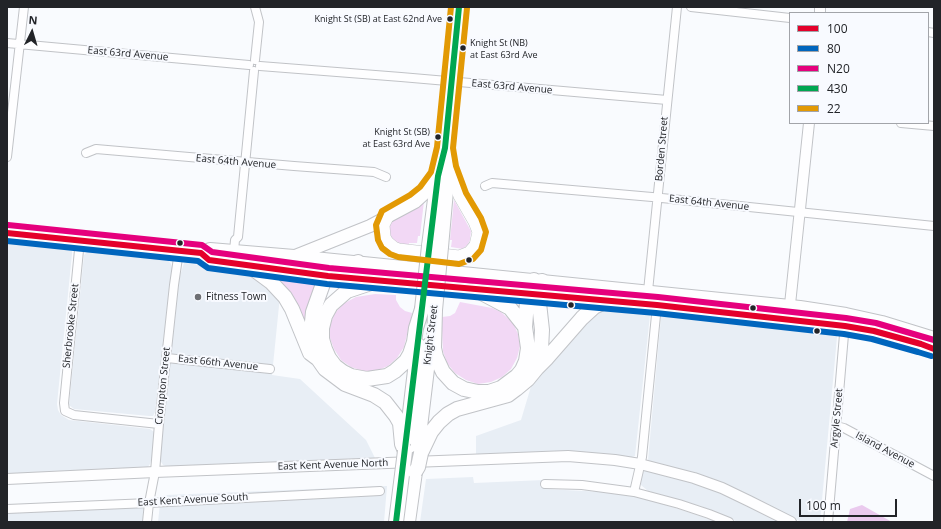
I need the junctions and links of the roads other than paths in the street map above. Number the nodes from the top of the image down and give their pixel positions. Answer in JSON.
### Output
{"nodes":[{"id":1,"x":24,"y":7,"type":"edge"},
{"id":2,"x":255,"y":7,"type":"edge"},
{"id":3,"x":459,"y":7,"type":"edge"},
{"id":4,"x":677,"y":7,"type":"edge"},
{"id":5,"x":691,"y":7,"type":"edge"},
{"id":6,"x":789,"y":18,"type":"edge"},
{"id":7,"x":7,"y":43,"type":"edge"},
{"id":8,"x":21,"y":45,"type":"junction"},
{"id":9,"x":255,"y":66,"type":"junction"},
{"id":10,"x":452,"y":82,"type":"junction"},
{"id":11,"x":667,"y":100,"type":"junction"},
{"id":12,"x":809,"y":124,"type":"edge"},
{"id":13,"x":912,"y":124,"type":"edge"},
{"id":14,"x":934,"y":126,"type":"edge"},
{"id":15,"x":86,"y":153,"type":"dead end"},
{"id":16,"x":7,"y":158,"type":"edge"},
{"id":17,"x":244,"y":162,"type":"junction"},
{"id":18,"x":443,"y":172,"type":"junction"},
{"id":19,"x":386,"y":177,"type":"dead end"},
{"id":20,"x":485,"y":186,"type":"dead end"},
{"id":21,"x":658,"y":198,"type":"junction"},
{"id":22,"x":800,"y":212,"type":"junction"},
{"id":23,"x":388,"y":217,"type":"junction"},
{"id":24,"x":934,"y":226,"type":"edge"},
{"id":25,"x":7,"y":234,"type":"edge"},
{"id":26,"x":80,"y":240,"type":"junction"},
{"id":27,"x":179,"y":251,"type":"junction"},
{"id":28,"x":236,"y":251,"type":"junction"},
{"id":29,"x":201,"y":253,"type":"junction"},
{"id":30,"x":294,"y":256,"type":"junction"},
{"id":31,"x":358,"y":262,"type":"junction"},
{"id":32,"x":248,"y":266,"type":"junction"},
{"id":33,"x":328,"y":276,"type":"junction"},
{"id":34,"x":377,"y":281,"type":"junction"},
{"id":35,"x":536,"y":287,"type":"junction"},
{"id":36,"x":476,"y":290,"type":"junction"},
{"id":37,"x":648,"y":291,"type":"junction"},
{"id":38,"x":668,"y":293,"type":"junction"},
{"id":39,"x":607,"y":301,"type":"junction"},
{"id":40,"x":657,"y":306,"type":"junction"},
{"id":41,"x":790,"y":306,"type":"junction"},
{"id":42,"x":428,"y":310,"type":"junction"},
{"id":43,"x":788,"y":320,"type":"junction"},
{"id":44,"x":846,"y":320,"type":"junction"},
{"id":45,"x":525,"y":327,"type":"junction"},
{"id":46,"x":934,"y":338,"type":"edge"},
{"id":47,"x":934,"y":349,"type":"edge"},
{"id":48,"x":166,"y":358,"type":"junction"},
{"id":49,"x":318,"y":359,"type":"junction"},
{"id":50,"x":270,"y":368,"type":"dead end"},
{"id":51,"x":537,"y":368,"type":"junction"},
{"id":52,"x":159,"y":424,"type":"junction"},
{"id":53,"x":836,"y":426,"type":"junction"},
{"id":54,"x":414,"y":452,"type":"junction"},
{"id":55,"x":640,"y":464,"type":"junction"},
{"id":56,"x":155,"y":472,"type":"junction"},
{"id":57,"x":934,"y":476,"type":"edge"},
{"id":58,"x":7,"y":478,"type":"edge"},
{"id":59,"x":545,"y":484,"type":"dead end"},
{"id":60,"x":380,"y":491,"type":"dead end"},
{"id":61,"x":634,"y":492,"type":"junction"},
{"id":62,"x":149,"y":503,"type":"junction"},
{"id":63,"x":7,"y":509,"type":"edge"},
{"id":64,"x":147,"y":522,"type":"edge"},
{"id":65,"x":396,"y":522,"type":"edge"},
{"id":66,"x":408,"y":522,"type":"edge"},
{"id":67,"x":729,"y":522,"type":"edge"},
{"id":68,"x":791,"y":522,"type":"edge"},
{"id":69,"x":828,"y":522,"type":"edge"}],
"edges":[{"from":1,"to":8,"type":"street"},
{"from":2,"to":9,"type":"street"},
{"from":3,"to":10,"type":"main road","name":"Knight Street"},
{"from":4,"to":11,"type":"street","name":"Borden Street"},
{"from":5,"to":6,"type":"street"},
{"from":7,"to":8,"type":"street","name":"East 63rd Avenue"},
{"from":8,"to":9,"type":"street","name":"East 63rd Avenue"},
{"from":8,"to":16,"type":"street"},
{"from":9,"to":10,"type":"street","name":"East 63rd Avenue"},
{"from":9,"to":17,"type":"street"},
{"from":10,"to":11,"type":"street","name":"East 63rd Avenue"},
{"from":10,"to":18,"type":"main road","name":"Knight Street"},
{"from":11,"to":21,"type":"street","name":"Borden Street"},
{"from":12,"to":22,"type":"street"},
{"from":13,"to":14,"type":"street"},
{"from":15,"to":17,"type":"street","name":"East 64th Avenue"},
{"from":17,"to":19,"type":"street","name":"East 64th Avenue"},
{"from":17,"to":28,"type":"street"},
{"from":18,"to":23,"type":"main road"},
{"from":18,"to":23,"type":"main road"},
{"from":18,"to":42,"type":"highway","name":"Knight Street","bridge":true},
{"from":20,"to":21,"type":"street","name":"East 64th Avenue"},
{"from":21,"to":22,"type":"street","name":"East 64th Avenue"},
{"from":21,"to":37,"type":"street","name":"Borden Street"},
{"from":22,"to":24,"type":"street","name":"East 64th Avenue"},
{"from":22,"to":41,"type":"street"},
{"from":23,"to":30,"type":"main road"},
{"from":25,"to":26,"type":"main road"},
{"from":26,"to":27,"type":"main road"},
{"from":26,"to":52,"type":"street","name":"Sherbrooke Street"},
{"from":27,"to":29,"type":"main road"},
{"from":27,"to":48,"type":"street","name":"Crompton Street"},
{"from":28,"to":29,"type":"main road"},
{"from":28,"to":30,"type":"main road"},
{"from":29,"to":32,"type":"main road"},
{"from":30,"to":31,"type":"main road"},
{"from":31,"to":33,"type":"highway"},
{"from":31,"to":35,"type":"main road"},
{"from":32,"to":33,"type":"main road"},
{"from":32,"to":49,"type":"highway"},
{"from":33,"to":34,"type":"main road"},
{"from":33,"to":49,"type":"highway"},
{"from":34,"to":36,"type":"main road"},
{"from":34,"to":42,"type":"highway"},
{"from":35,"to":36,"type":"main road"},
{"from":35,"to":37,"type":"main road"},
{"from":35,"to":39,"type":"main road"},
{"from":35,"to":45,"type":"highway"},
{"from":35,"to":51,"type":"highway"},
{"from":36,"to":45,"type":"highway"},
{"from":37,"to":38,"type":"main road"},
{"from":38,"to":40,"type":"street"},
{"from":38,"to":41,"type":"main road"},
{"from":39,"to":40,"type":"main road"},
{"from":39,"to":51,"type":"highway"},
{"from":40,"to":43,"type":"main road"},
{"from":40,"to":55,"type":"street"},
{"from":41,"to":43,"type":"street"},
{"from":41,"to":44,"type":"main road"},
{"from":42,"to":45,"type":"highway"},
{"from":42,"to":54,"type":"highway","name":"Knight Street"},
{"from":43,"to":44,"type":"main road"},
{"from":44,"to":46,"type":"main road"},
{"from":44,"to":47,"type":"main road"},
{"from":44,"to":53,"type":"street","name":"Argyle Street"},
{"from":48,"to":50,"type":"street","name":"East 66th Avenue"},
{"from":48,"to":52,"type":"street","name":"Crompton Street"},
{"from":49,"to":54,"type":"highway"},
{"from":51,"to":54,"type":"highway"},
{"from":52,"to":56,"type":"street","name":"Crompton Street"},
{"from":53,"to":57,"type":"street","name":"Island Avenue"},
{"from":53,"to":69,"type":"street","name":"Argyle Street"},
{"from":54,"to":65,"type":"highway","name":"Knight Street","bridge":true},
{"from":54,"to":66,"type":"highway","bridge":true},
{"from":55,"to":56,"type":"street","name":"East Kent Avenue North"},
{"from":55,"to":61,"type":"street"},
{"from":55,"to":68,"type":"street","name":"East Kent Avenue North"},
{"from":56,"to":58,"type":"street","name":"East Kent Avenue North"},
{"from":56,"to":62,"type":"street","name":"Crompton Street"},
{"from":59,"to":61,"type":"street"},
{"from":60,"to":62,"type":"street","name":"East Kent Avenue South"},
{"from":61,"to":67,"type":"street"},
{"from":62,"to":63,"type":"street","name":"East Kent Avenue South"},
{"from":62,"to":64,"type":"street","name":"Crompton Street"}]}
